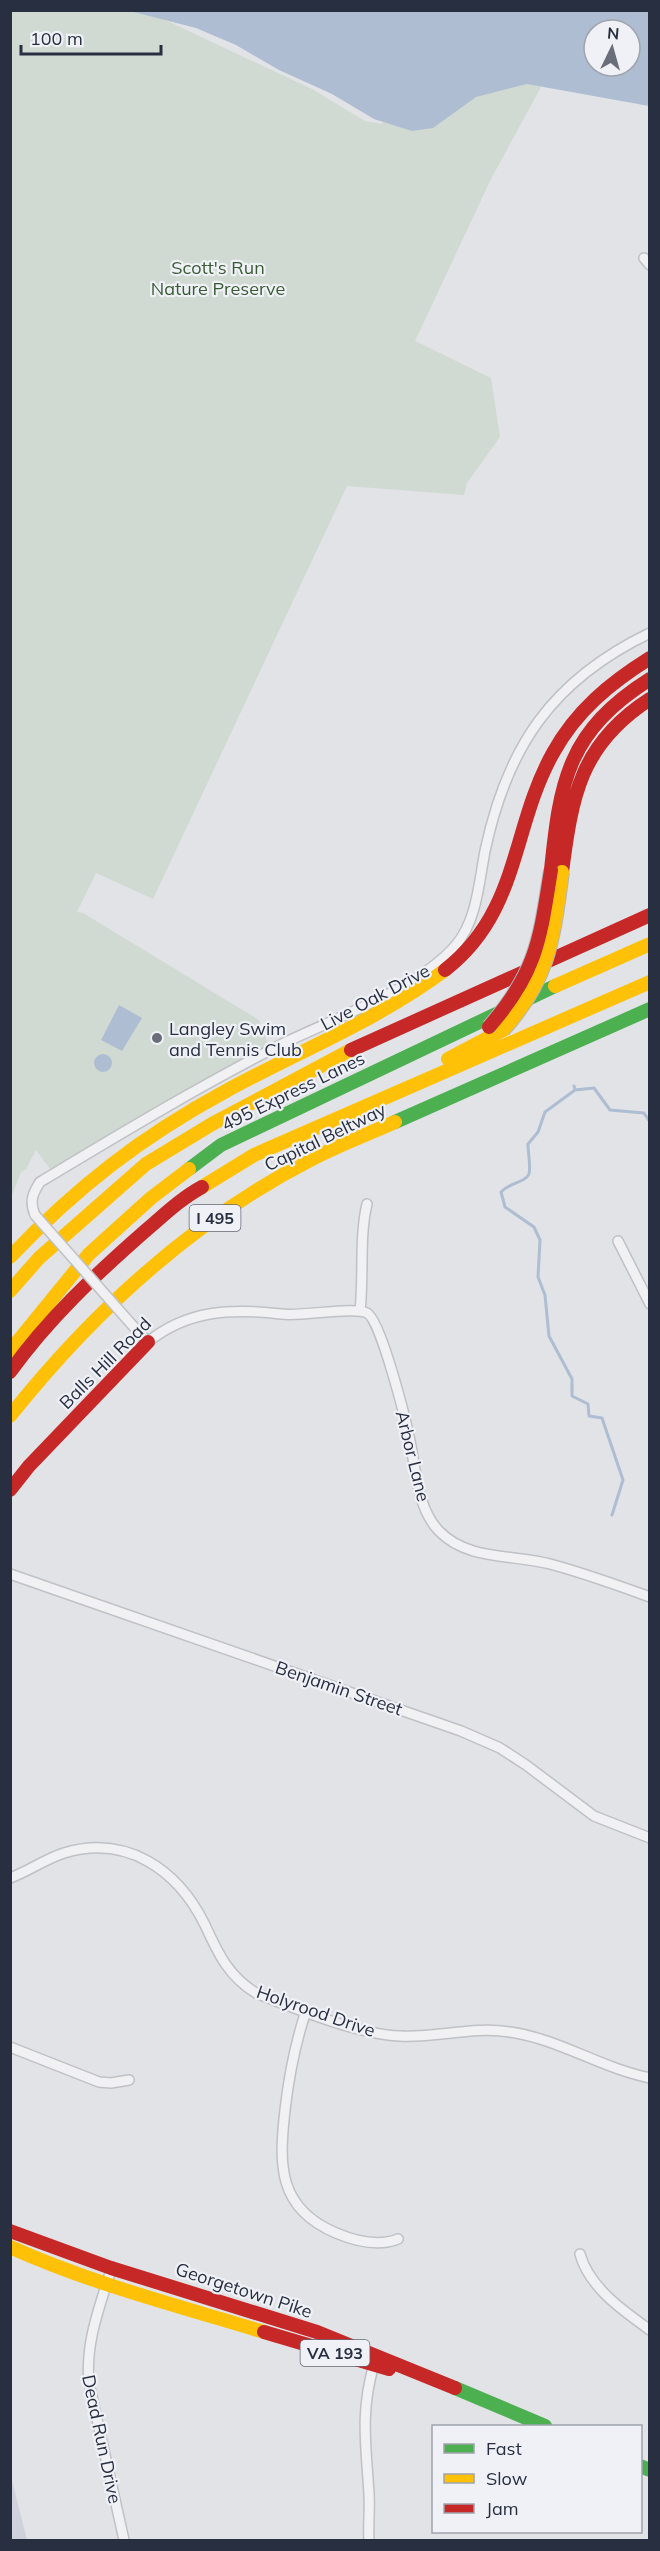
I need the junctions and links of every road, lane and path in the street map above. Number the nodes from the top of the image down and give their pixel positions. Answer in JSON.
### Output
{"nodes":[{"id":1,"x":650,"y":633,"type":"edge"},
{"id":2,"x":650,"y":658,"type":"edge"},
{"id":3,"x":650,"y":679,"type":"edge"},
{"id":4,"x":650,"y":699,"type":"edge"},
{"id":5,"x":556,"y":871,"type":"junction"},
{"id":6,"x":650,"y":915,"type":"edge"},
{"id":7,"x":650,"y":944,"type":"edge"},
{"id":8,"x":650,"y":982,"type":"edge"},
{"id":9,"x":507,"y":1007,"type":"junction"},
{"id":10,"x":650,"y":1008,"type":"edge"},
{"id":11,"x":496,"y":1028,"type":"junction"},
{"id":12,"x":221,"y":1145,"type":"junction"},
{"id":13,"x":254,"y":1155,"type":"junction"},
{"id":14,"x":367,"y":1204,"type":"dead end"},
{"id":15,"x":618,"y":1241,"type":"dead end"},
{"id":16,"x":10,"y":1257,"type":"edge"},
{"id":17,"x":11,"y":1290,"type":"edge"},
{"id":18,"x":650,"y":1304,"type":"edge"},
{"id":19,"x":360,"y":1311,"type":"junction"},
{"id":20,"x":148,"y":1342,"type":"junction"},
{"id":21,"x":10,"y":1351,"type":"edge"},
{"id":22,"x":10,"y":1372,"type":"edge"},
{"id":23,"x":10,"y":1416,"type":"edge"},
{"id":24,"x":10,"y":1490,"type":"edge"},
{"id":25,"x":10,"y":1574,"type":"edge"},
{"id":26,"x":650,"y":1597,"type":"edge"},
{"id":27,"x":650,"y":1838,"type":"edge"},
{"id":28,"x":10,"y":1878,"type":"edge"},
{"id":29,"x":306,"y":2011,"type":"junction"},
{"id":30,"x":10,"y":2047,"type":"edge"},
{"id":31,"x":650,"y":2078,"type":"edge"},
{"id":32,"x":129,"y":2080,"type":"dead end"},
{"id":33,"x":10,"y":2231,"type":"edge"},
{"id":34,"x":398,"y":2240,"type":"dead end"},
{"id":35,"x":10,"y":2247,"type":"edge"},
{"id":36,"x":580,"y":2254,"type":"dead end"},
{"id":37,"x":112,"y":2267,"type":"junction"},
{"id":38,"x":106,"y":2285,"type":"junction"},
{"id":39,"x":650,"y":2330,"type":"edge"},
{"id":40,"x":374,"y":2364,"type":"junction"},
{"id":41,"x":464,"y":2392,"type":"junction"},
{"id":42,"x":540,"y":2425,"type":"edge"},
{"id":43,"x":124,"y":2541,"type":"edge"},
{"id":44,"x":369,"y":2541,"type":"edge"}],
"edges":[{"from":1,"to":20,"type":"street","name":"Live Oak Drive","bridge":true},
{"from":2,"to":16,"type":"main road"},
{"from":3,"to":5,"type":"main road"},
{"from":4,"to":5,"type":"main road"},
{"from":5,"to":9,"type":"main road","bridge":true},
{"from":5,"to":11,"type":"main road","bridge":true},
{"from":6,"to":17,"type":"main road"},
{"from":7,"to":9,"type":"main road","name":"495 Express Lanes"},
{"from":8,"to":13,"type":"main road"},
{"from":9,"to":11,"type":"main road","bridge":true},
{"from":9,"to":12,"type":"main road","name":"495 Express Lanes"},
{"from":10,"to":23,"type":"main road","name":"Capital Beltway","number":"I 495"},
{"from":11,"to":12,"type":"main road"},
{"from":11,"to":13,"type":"main road"},
{"from":12,"to":21,"type":"main road","name":"495 Express Lanes"},
{"from":13,"to":22,"type":"main road"},
{"from":14,"to":19,"type":"street"},
{"from":15,"to":18,"type":"street"},
{"from":19,"to":20,"type":"street","name":"Balls Hill Road"},
{"from":19,"to":26,"type":"street","name":"Arbor Lane"},
{"from":20,"to":24,"type":"main road","name":"Balls Hill Road"},
{"from":25,"to":27,"type":"street","name":"Benjamin Street"},
{"from":28,"to":29,"type":"street","name":"Holyrood Drive"},
{"from":29,"to":31,"type":"street","name":"Holyrood Drive"},
{"from":29,"to":34,"type":"street"},
{"from":30,"to":32,"type":"street"},
{"from":33,"to":37,"type":"main road","name":"Georgetown Pike","number":"VA 193"},
{"from":35,"to":38,"type":"main road","name":"Georgetown Pike","number":"VA 193"},
{"from":36,"to":39,"type":"street"},
{"from":37,"to":38,"type":"street","name":"Dead Run Drive"},
{"from":37,"to":41,"type":"main road","name":"Georgetown Pike","number":"VA 193"},
{"from":38,"to":40,"type":"main road","name":"Georgetown Pike","number":"VA 193"},
{"from":38,"to":43,"type":"street","name":"Dead Run Drive"},
{"from":40,"to":41,"type":"main road","name":"Georgetown Pike","number":"VA 193"},
{"from":40,"to":44,"type":"street"},
{"from":41,"to":42,"type":"main road","name":"Georgetown Pike","number":"VA 193"}]}
